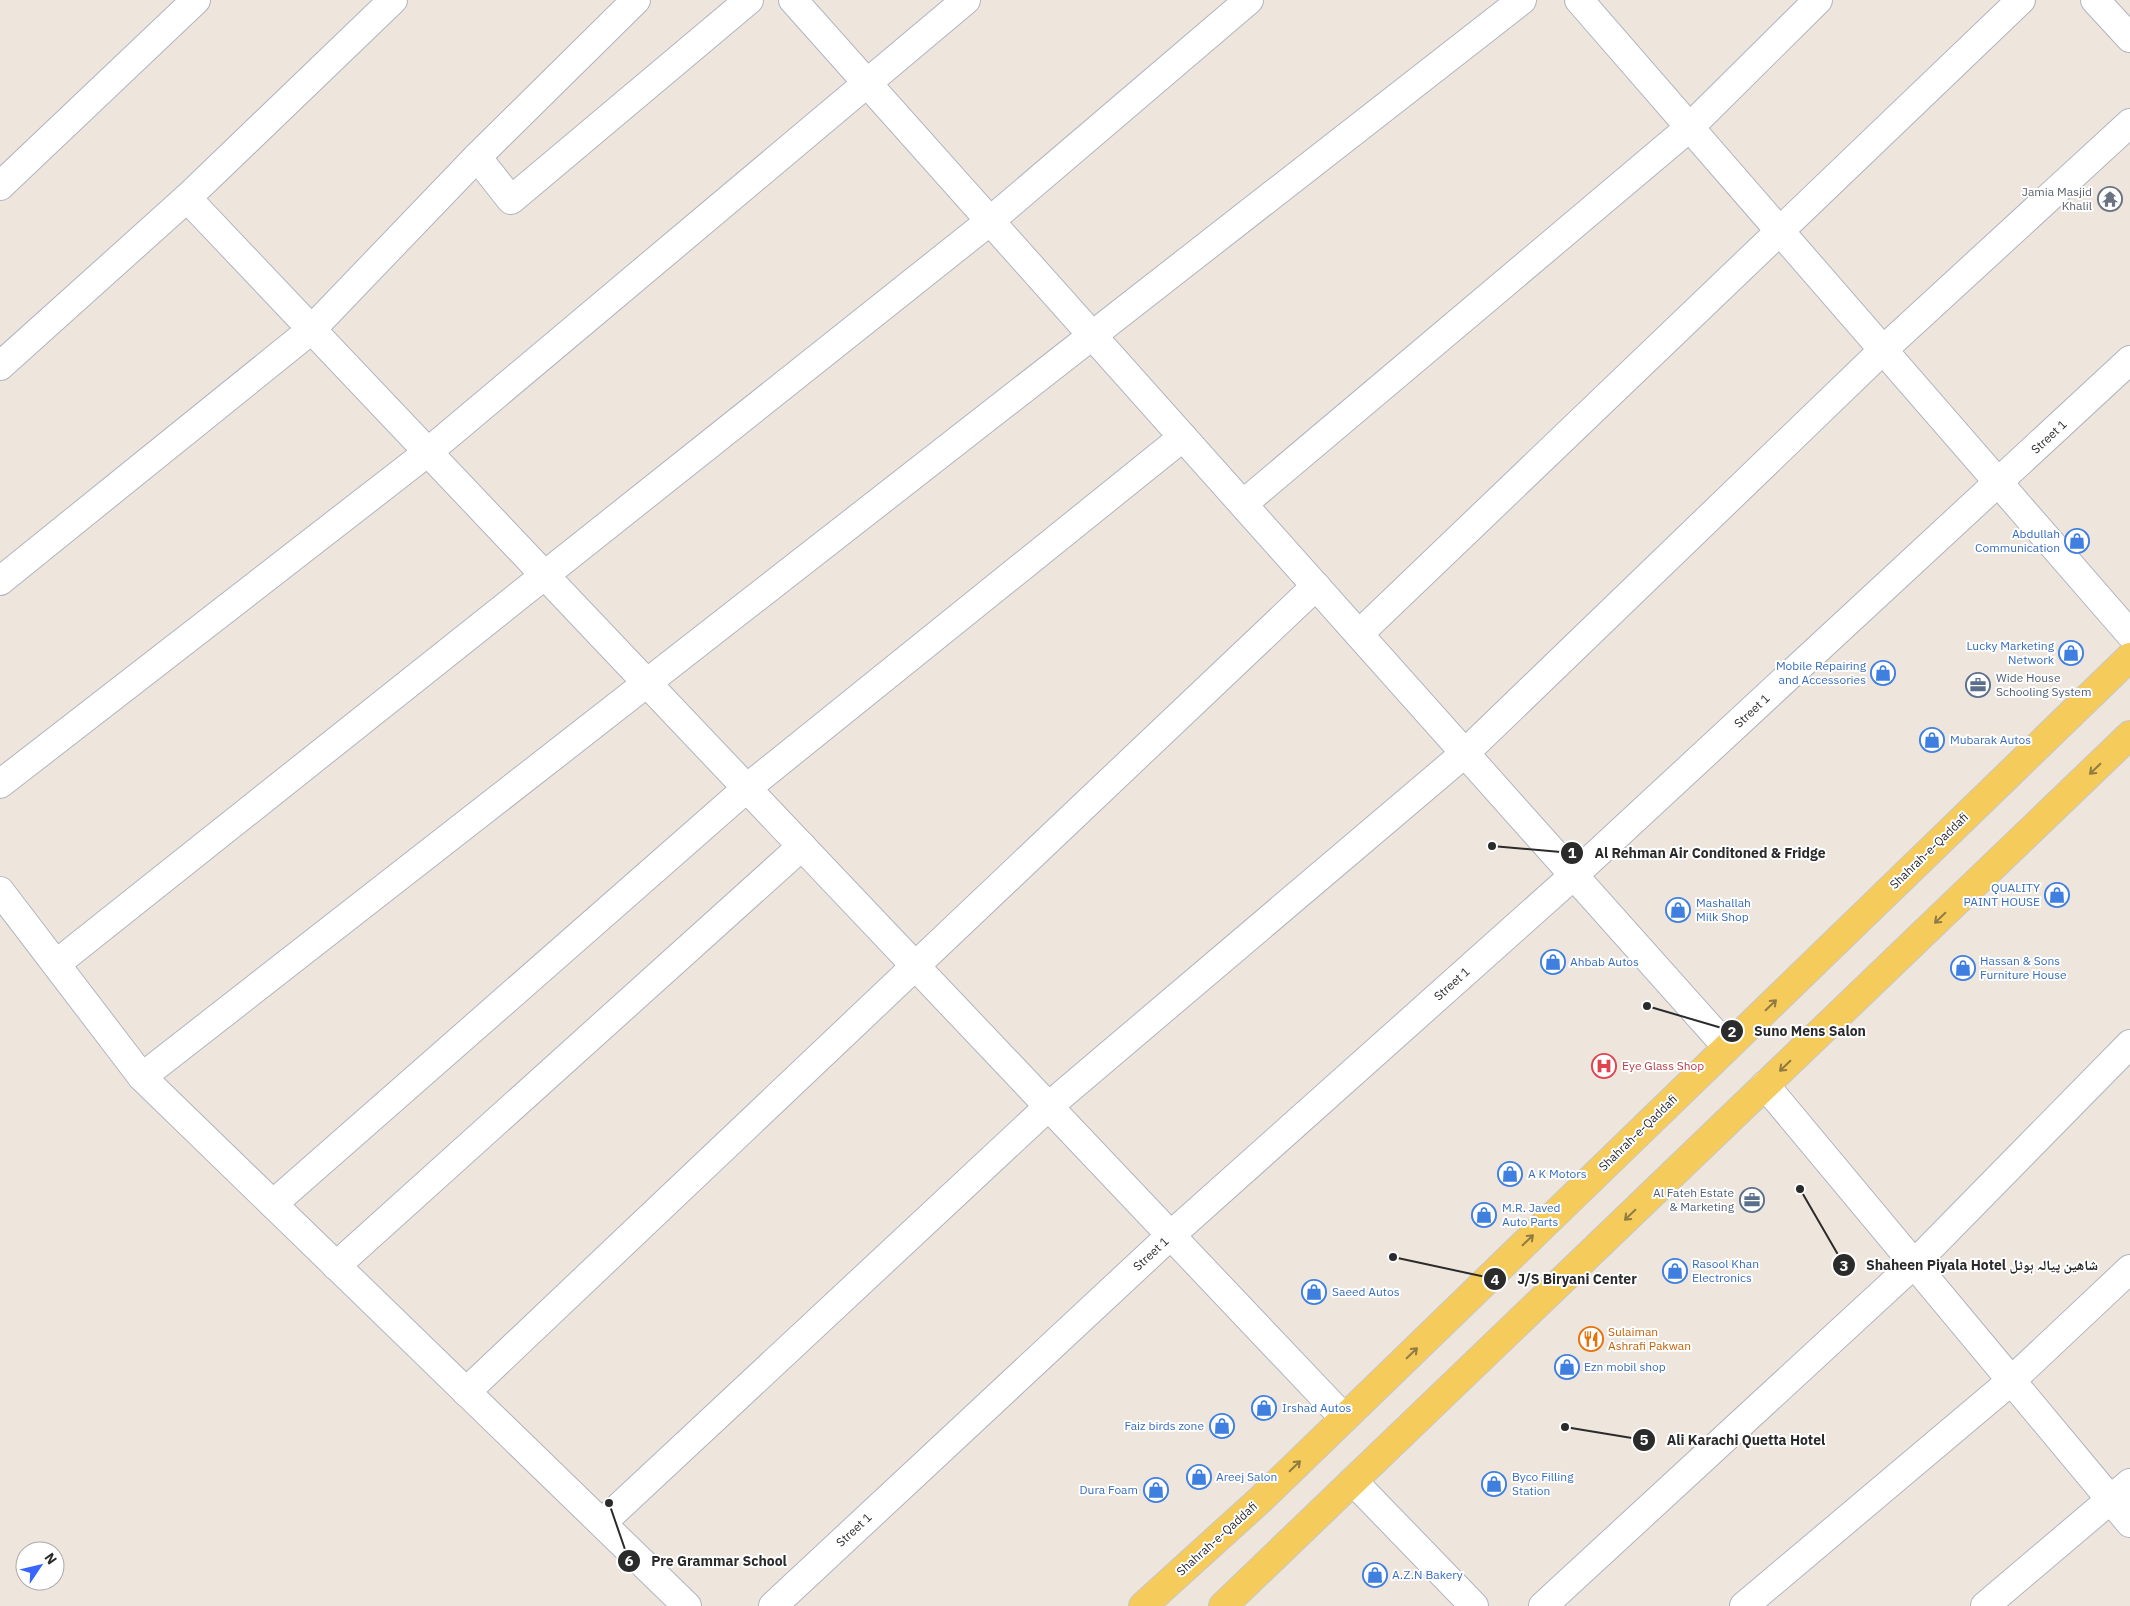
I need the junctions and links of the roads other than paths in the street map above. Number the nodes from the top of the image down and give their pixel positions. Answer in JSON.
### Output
{"nodes":[{"id":1,"x":196,"y":0,"type":"edge"},
{"id":2,"x":393,"y":0,"type":"edge"},
{"id":3,"x":636,"y":0,"type":"edge"},
{"id":4,"x":749,"y":0,"type":"edge"},
{"id":5,"x":793,"y":0,"type":"edge"},
{"id":6,"x":966,"y":0,"type":"edge"},
{"id":7,"x":1249,"y":0,"type":"edge"},
{"id":8,"x":1522,"y":0,"type":"edge"},
{"id":9,"x":1579,"y":0,"type":"edge"},
{"id":10,"x":1818,"y":0,"type":"edge"},
{"id":11,"x":2021,"y":0,"type":"edge"},
{"id":12,"x":2095,"y":0,"type":"edge"},
{"id":13,"x":2130,"y":38,"type":"edge"},
{"id":14,"x":867,"y":83,"type":"junction"},
{"id":15,"x":2130,"y":123,"type":"edge"},
{"id":16,"x":1690,"y":126,"type":"junction"},
{"id":17,"x":477,"y":158,"type":"junction"},
{"id":18,"x":0,"y":186,"type":"edge"},
{"id":19,"x":187,"y":198,"type":"junction"},
{"id":20,"x":990,"y":221,"type":"junction"},
{"id":21,"x":1780,"y":231,"type":"junction"},
{"id":22,"x":311,"y":330,"type":"junction"},
{"id":23,"x":1092,"y":336,"type":"junction"},
{"id":24,"x":1883,"y":350,"type":"junction"},
{"id":25,"x":2130,"y":360,"type":"edge"},
{"id":26,"x":0,"y":366,"type":"edge"},
{"id":27,"x":1183,"y":437,"type":"junction"},
{"id":28,"x":428,"y":452,"type":"junction"},
{"id":29,"x":1999,"y":484,"type":"junction"},
{"id":30,"x":1243,"y":504,"type":"junction"},
{"id":31,"x":544,"y":574,"type":"junction"},
{"id":32,"x":0,"y":581,"type":"edge"},
{"id":33,"x":1316,"y":586,"type":"junction"},
{"id":34,"x":1359,"y":634,"type":"junction"},
{"id":35,"x":2130,"y":634,"type":"edge"},
{"id":36,"x":2130,"y":657,"type":"edge"},
{"id":37,"x":646,"y":682,"type":"junction"},
{"id":38,"x":2130,"y":735,"type":"edge"},
{"id":39,"x":1465,"y":753,"type":"junction"},
{"id":40,"x":0,"y":784,"type":"edge"},
{"id":41,"x":747,"y":788,"type":"junction"},
{"id":42,"x":802,"y":846,"type":"junction"},
{"id":43,"x":1574,"y":875,"type":"junction"},
{"id":44,"x":0,"y":891,"type":"edge"},
{"id":45,"x":56,"y":964,"type":"junction"},
{"id":46,"x":915,"y":965,"type":"junction"},
{"id":47,"x":2130,"y":1044,"type":"edge"},
{"id":48,"x":1727,"y":1047,"type":"junction"},
{"id":49,"x":142,"y":1077,"type":"junction"},
{"id":50,"x":1765,"y":1086,"type":"junction"},
{"id":51,"x":1049,"y":1106,"type":"junction"},
{"id":52,"x":273,"y":1204,"type":"junction"},
{"id":53,"x":1171,"y":1235,"type":"junction"},
{"id":54,"x":1914,"y":1264,"type":"junction"},
{"id":55,"x":336,"y":1266,"type":"junction"},
{"id":56,"x":2130,"y":1269,"type":"edge"},
{"id":57,"x":2011,"y":1381,"type":"junction"},
{"id":58,"x":466,"y":1392,"type":"junction"},
{"id":59,"x":1344,"y":1418,"type":"junction"},
{"id":60,"x":1353,"y":1481,"type":"junction"},
{"id":61,"x":2120,"y":1492,"type":"edge"},
{"id":62,"x":602,"y":1523,"type":"junction"},
{"id":63,"x":2130,"y":1523,"type":"edge"},
{"id":64,"x":687,"y":1606,"type":"edge"},
{"id":65,"x":773,"y":1606,"type":"edge"},
{"id":66,"x":1143,"y":1606,"type":"edge"},
{"id":67,"x":1223,"y":1606,"type":"edge"},
{"id":68,"x":1474,"y":1606,"type":"edge"},
{"id":69,"x":1543,"y":1606,"type":"edge"},
{"id":70,"x":1744,"y":1606,"type":"edge"},
{"id":71,"x":1985,"y":1606,"type":"edge"}],
"edges":[{"from":1,"to":18,"type":"street"},
{"from":2,"to":19,"type":"street"},
{"from":3,"to":17,"type":"street"},
{"from":4,"to":17,"type":"street"},
{"from":5,"to":14,"type":"street"},
{"from":6,"to":14,"type":"street"},
{"from":7,"to":20,"type":"street"},
{"from":8,"to":23,"type":"street"},
{"from":9,"to":16,"type":"street"},
{"from":10,"to":16,"type":"street"},
{"from":11,"to":21,"type":"street"},
{"from":12,"to":13,"type":"street"},
{"from":14,"to":20,"type":"street"},
{"from":14,"to":28,"type":"street"},
{"from":15,"to":24,"type":"street"},
{"from":16,"to":21,"type":"street"},
{"from":16,"to":30,"type":"street"},
{"from":17,"to":22,"type":"street"},
{"from":19,"to":22,"type":"street"},
{"from":19,"to":26,"type":"street"},
{"from":20,"to":23,"type":"street"},
{"from":20,"to":31,"type":"street"},
{"from":21,"to":24,"type":"street"},
{"from":21,"to":34,"type":"street"},
{"from":22,"to":28,"type":"street"},
{"from":22,"to":32,"type":"street"},
{"from":23,"to":27,"type":"street"},
{"from":23,"to":37,"type":"street"},
{"from":24,"to":29,"type":"street"},
{"from":24,"to":39,"type":"street"},
{"from":25,"to":29,"type":"street","name":"Street 1"},
{"from":27,"to":30,"type":"street"},
{"from":27,"to":41,"type":"street"},
{"from":28,"to":31,"type":"street"},
{"from":28,"to":40,"type":"street"},
{"from":29,"to":35,"type":"street"},
{"from":29,"to":43,"type":"street","name":"Street 1"},
{"from":30,"to":33,"type":"street"},
{"from":31,"to":37,"type":"street"},
{"from":31,"to":45,"type":"street"},
{"from":33,"to":34,"type":"street"},
{"from":33,"to":46,"type":"street"},
{"from":34,"to":39,"type":"street"},
{"from":48,"to":36,"type":"main road","name":"Shahrah-e-Qaddafi","one_way":true},
{"from":37,"to":41,"type":"street"},
{"from":37,"to":49,"type":"street"},
{"from":38,"to":50,"type":"main road","one_way":true},
{"from":39,"to":43,"type":"street"},
{"from":39,"to":51,"type":"street"},
{"from":41,"to":42,"type":"street"},
{"from":41,"to":52,"type":"street"},
{"from":42,"to":46,"type":"street"},
{"from":42,"to":55,"type":"street"},
{"from":43,"to":48,"type":"street"},
{"from":43,"to":53,"type":"street","name":"Street 1"},
{"from":44,"to":45,"type":"street"},
{"from":45,"to":49,"type":"street"},
{"from":46,"to":51,"type":"street"},
{"from":46,"to":58,"type":"street"},
{"from":47,"to":54,"type":"street"},
{"from":59,"to":48,"type":"main road","name":"Shahrah-e-Qaddafi","one_way":true},
{"from":49,"to":52,"type":"street"},
{"from":50,"to":54,"type":"street"},
{"from":50,"to":60,"type":"main road","one_way":true},
{"from":51,"to":53,"type":"street"},
{"from":51,"to":62,"type":"street"},
{"from":52,"to":55,"type":"street"},
{"from":53,"to":59,"type":"street"},
{"from":53,"to":65,"type":"street","name":"Street 1"},
{"from":54,"to":57,"type":"street"},
{"from":54,"to":69,"type":"street"},
{"from":55,"to":58,"type":"street"},
{"from":56,"to":57,"type":"street"},
{"from":57,"to":61,"type":"street"},
{"from":57,"to":70,"type":"street"},
{"from":58,"to":62,"type":"street"},
{"from":66,"to":59,"type":"main road","name":"Shahrah-e-Qaddafi","one_way":true},
{"from":60,"to":67,"type":"main road"},
{"from":60,"to":68,"type":"street"},
{"from":61,"to":63,"type":"street"},
{"from":61,"to":71,"type":"street"},
{"from":62,"to":64,"type":"street"}]}
